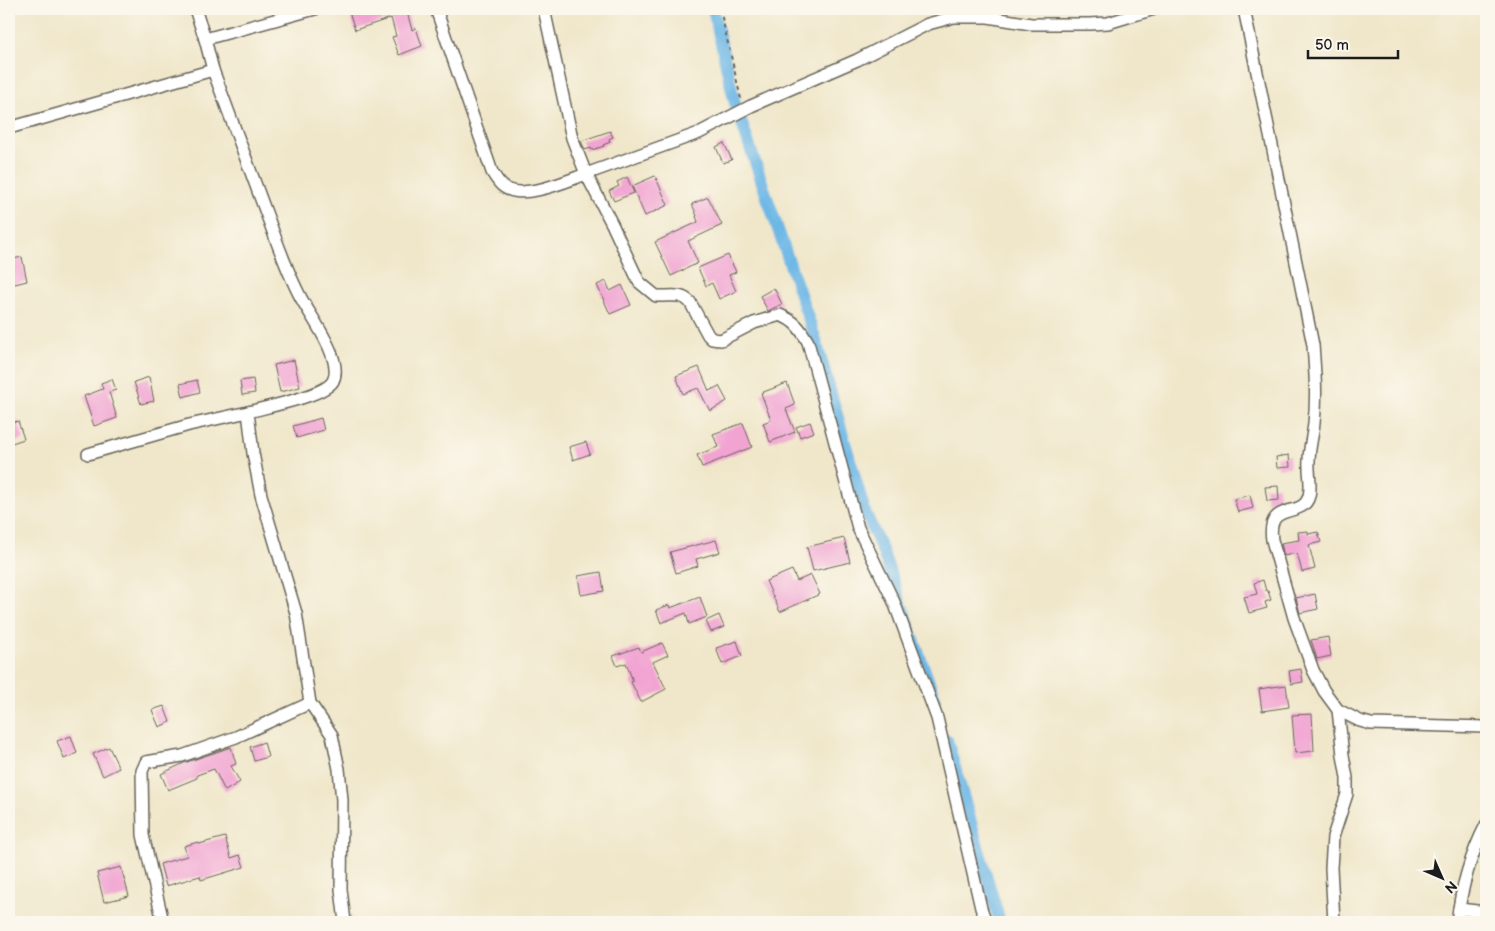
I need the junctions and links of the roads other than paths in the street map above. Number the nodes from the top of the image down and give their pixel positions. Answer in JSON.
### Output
{"nodes":[{"id":1,"x":194,"y":9,"type":"edge"},
{"id":2,"x":315,"y":9,"type":"edge"},
{"id":3,"x":436,"y":9,"type":"edge"},
{"id":4,"x":544,"y":9,"type":"edge"},
{"id":5,"x":1154,"y":9,"type":"edge"},
{"id":6,"x":1244,"y":9,"type":"edge"},
{"id":7,"x":205,"y":39,"type":"junction"},
{"id":8,"x":214,"y":70,"type":"junction"},
{"id":9,"x":9,"y":128,"type":"edge"},
{"id":10,"x":586,"y":174,"type":"junction"},
{"id":11,"x":248,"y":412,"type":"junction"},
{"id":12,"x":88,"y":454,"type":"dead end"},
{"id":13,"x":310,"y":703,"type":"junction"},
{"id":14,"x":1338,"y":710,"type":"junction"},
{"id":15,"x":1486,"y":727,"type":"edge"},
{"id":16,"x":1486,"y":825,"type":"edge"},
{"id":17,"x":1459,"y":909,"type":"junction"},
{"id":18,"x":1486,"y":912,"type":"edge"},
{"id":19,"x":163,"y":922,"type":"edge"},
{"id":20,"x":345,"y":922,"type":"edge"},
{"id":21,"x":986,"y":922,"type":"edge"},
{"id":22,"x":1334,"y":922,"type":"edge"},
{"id":23,"x":1457,"y":922,"type":"edge"}],
"edges":[{"from":1,"to":7,"type":"street"},
{"from":2,"to":7,"type":"street"},
{"from":3,"to":10,"type":"street"},
{"from":4,"to":10,"type":"street"},
{"from":5,"to":10,"type":"street"},
{"from":6,"to":14,"type":"street"},
{"from":7,"to":8,"type":"street"},
{"from":8,"to":9,"type":"street"},
{"from":8,"to":11,"type":"street"},
{"from":10,"to":21,"type":"street"},
{"from":11,"to":12,"type":"street"},
{"from":11,"to":13,"type":"street"},
{"from":13,"to":19,"type":"street"},
{"from":13,"to":20,"type":"street"},
{"from":14,"to":15,"type":"street"},
{"from":14,"to":22,"type":"street"},
{"from":16,"to":17,"type":"street"},
{"from":17,"to":18,"type":"street"},
{"from":17,"to":23,"type":"street"}]}
